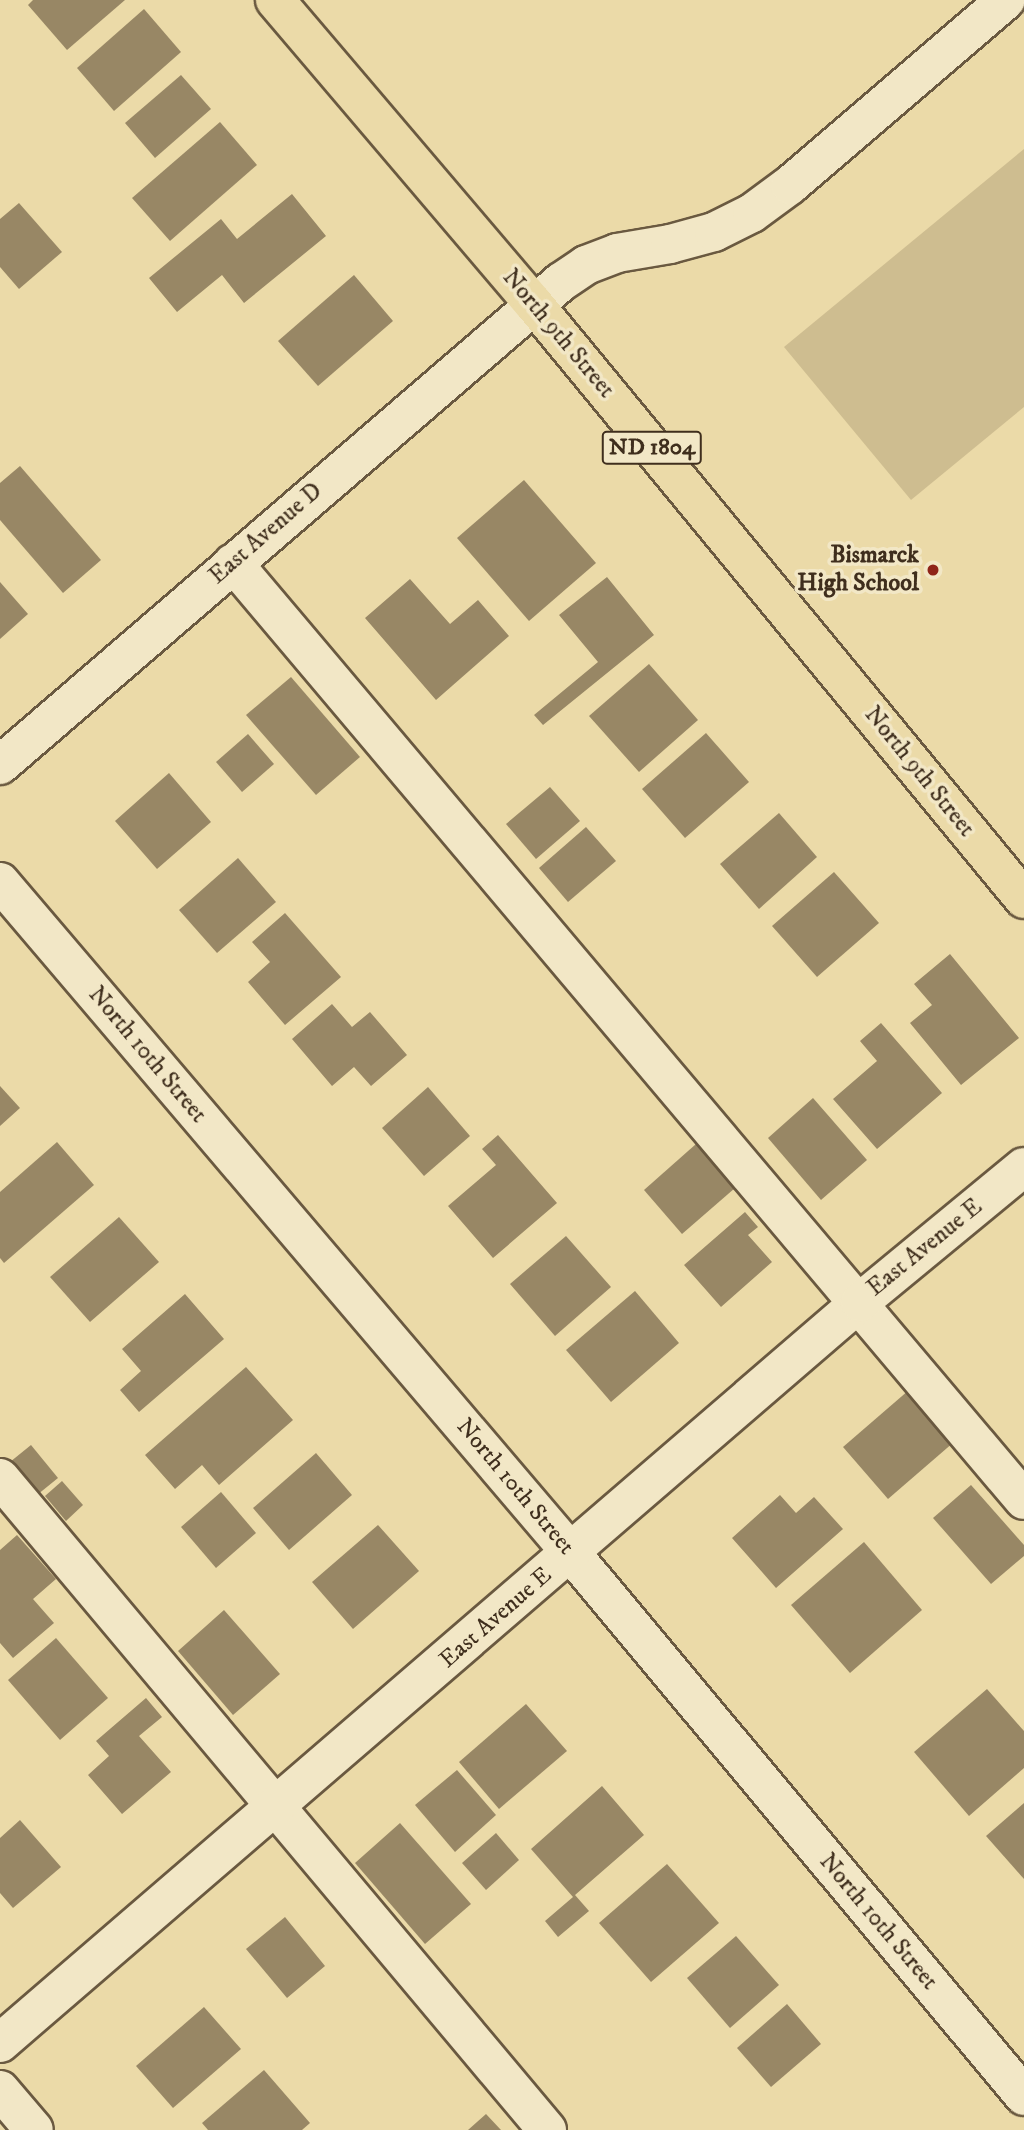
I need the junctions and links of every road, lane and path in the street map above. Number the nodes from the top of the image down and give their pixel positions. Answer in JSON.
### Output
{"nodes":[{"id":1,"x":275,"y":0,"type":"edge"},
{"id":2,"x":1006,"y":0,"type":"edge"},
{"id":3,"x":533,"y":303,"type":"junction"},
{"id":4,"x":233,"y":563,"type":"junction"},
{"id":5,"x":0,"y":765,"type":"edge"},
{"id":6,"x":0,"y":882,"type":"edge"},
{"id":7,"x":1024,"y":899,"type":"edge"},
{"id":8,"x":1024,"y":1167,"type":"edge"},
{"id":9,"x":860,"y":1302,"type":"junction"},
{"id":10,"x":0,"y":1478,"type":"edge"},
{"id":11,"x":1024,"y":1500,"type":"edge"},
{"id":12,"x":571,"y":1553,"type":"junction"},
{"id":13,"x":277,"y":1807,"type":"junction"},
{"id":14,"x":0,"y":2043,"type":"edge"},
{"id":15,"x":0,"y":2090,"type":"edge"},
{"id":16,"x":1024,"y":2096,"type":"edge"},
{"id":17,"x":34,"y":2130,"type":"edge"},
{"id":18,"x":547,"y":2130,"type":"edge"}],
"edges":[{"from":1,"to":3,"type":"main road","name":"North 9th Street","number":"ND 1804"},
{"from":2,"to":3,"type":"street","name":"East Avenue D"},
{"from":3,"to":4,"type":"street","name":"East Avenue D"},
{"from":3,"to":7,"type":"main road","name":"North 9th Street","number":"ND 1804"},
{"from":4,"to":5,"type":"street","name":"East Avenue D"},
{"from":4,"to":9,"type":"street"},
{"from":6,"to":12,"type":"street","name":"North 10th Street"},
{"from":8,"to":9,"type":"street","name":"East Avenue E"},
{"from":9,"to":11,"type":"street"},
{"from":9,"to":12,"type":"street","name":"East Avenue E"},
{"from":10,"to":13,"type":"street"},
{"from":12,"to":13,"type":"street","name":"East Avenue E"},
{"from":12,"to":16,"type":"street","name":"North 10th Street"},
{"from":13,"to":14,"type":"street","name":"East Avenue E"},
{"from":13,"to":18,"type":"street"},
{"from":15,"to":17,"type":"street"}]}
